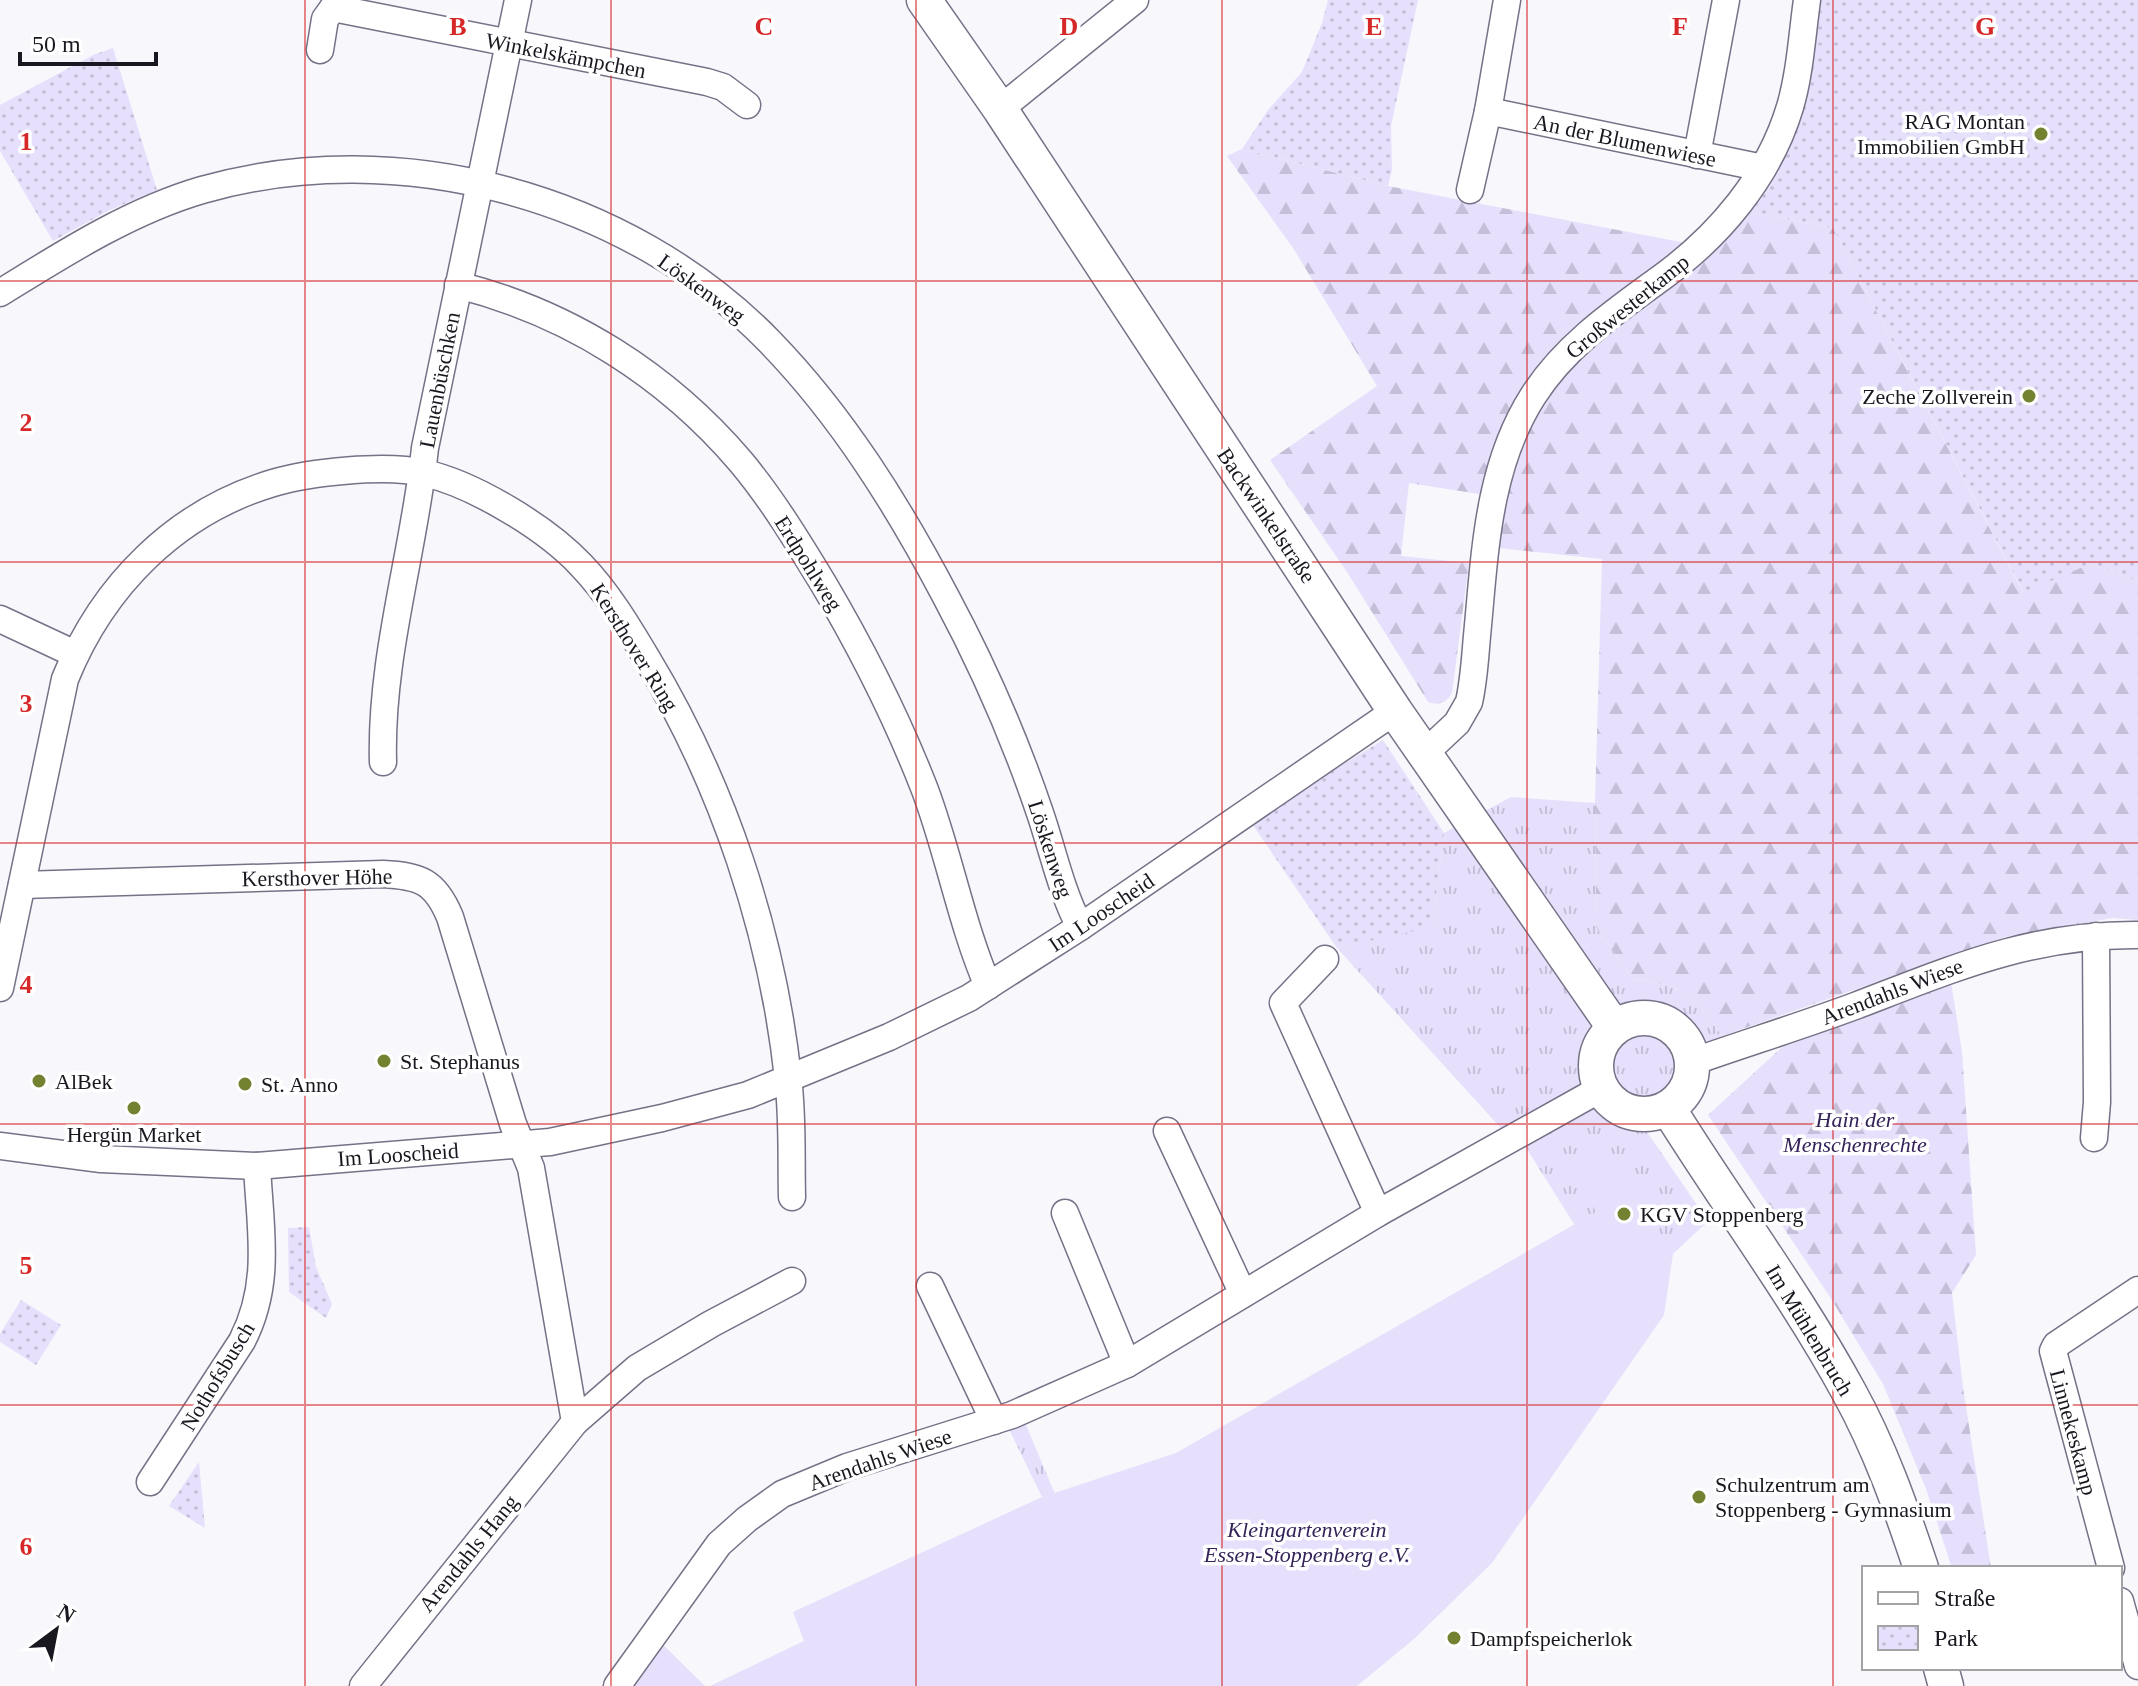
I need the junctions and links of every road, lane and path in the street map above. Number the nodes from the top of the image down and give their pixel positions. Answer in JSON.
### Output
{"nodes":[{"id":1,"x":518,"y":0,"type":"edge"},
{"id":2,"x":924,"y":0,"type":"edge"},
{"id":3,"x":1135,"y":0,"type":"edge"},
{"id":4,"x":1507,"y":0,"type":"edge"},
{"id":5,"x":1726,"y":0,"type":"edge"},
{"id":6,"x":1807,"y":0,"type":"edge"},
{"id":7,"x":331,"y":4,"type":"edge"},
{"id":8,"x":509,"y":44,"type":"junction"},
{"id":9,"x":320,"y":50,"type":"dead end"},
{"id":10,"x":747,"y":105,"type":"dead end"},
{"id":11,"x":1000,"y":109,"type":"junction"},
{"id":12,"x":1488,"y":111,"type":"junction"},
{"id":13,"x":1697,"y":155,"type":"junction"},
{"id":14,"x":1763,"y":168,"type":"junction"},
{"id":15,"x":479,"y":183,"type":"junction"},
{"id":16,"x":1470,"y":190,"type":"dead end"},
{"id":17,"x":458,"y":285,"type":"junction"},
{"id":18,"x":0,"y":293,"type":"edge"},
{"id":19,"x":423,"y":473,"type":"junction"},
{"id":20,"x":0,"y":619,"type":"edge"},
{"id":21,"x":75,"y":654,"type":"junction"},
{"id":22,"x":1395,"y":711,"type":"junction"},
{"id":23,"x":1425,"y":753,"type":"junction"},
{"id":24,"x":383,"y":762,"type":"dead end"},
{"id":25,"x":22,"y":885,"type":"junction"},
{"id":26,"x":1080,"y":927,"type":"junction"},
{"id":27,"x":2138,"y":935,"type":"edge"},
{"id":28,"x":2096,"y":936,"type":"junction"},
{"id":29,"x":1325,"y":959,"type":"dead end"},
{"id":30,"x":988,"y":986,"type":"junction"},
{"id":31,"x":0,"y":988,"type":"edge"},
{"id":32,"x":1614,"y":1027,"type":"junction"},
{"id":33,"x":1692,"y":1062,"type":"junction"},
{"id":34,"x":789,"y":1080,"type":"junction"},
{"id":35,"x":1602,"y":1088,"type":"junction"},
{"id":36,"x":1668,"y":1108,"type":"junction"},
{"id":37,"x":1167,"y":1131,"type":"dead end"},
{"id":38,"x":2094,"y":1138,"type":"dead end"},
{"id":39,"x":522,"y":1145,"type":"junction"},
{"id":40,"x":0,"y":1146,"type":"edge"},
{"id":41,"x":257,"y":1166,"type":"junction"},
{"id":42,"x":792,"y":1197,"type":"dead end"},
{"id":43,"x":1065,"y":1213,"type":"dead end"},
{"id":44,"x":1378,"y":1213,"type":"junction"},
{"id":45,"x":792,"y":1281,"type":"dead end"},
{"id":46,"x":930,"y":1286,"type":"dead end"},
{"id":47,"x":2138,"y":1290,"type":"edge"},
{"id":48,"x":1243,"y":1294,"type":"junction"},
{"id":49,"x":1127,"y":1364,"type":"junction"},
{"id":50,"x":994,"y":1421,"type":"junction"},
{"id":51,"x":575,"y":1422,"type":"junction"},
{"id":52,"x":150,"y":1482,"type":"dead end"},
{"id":53,"x":1920,"y":1566,"type":"edge"},
{"id":54,"x":2110,"y":1566,"type":"edge"},
{"id":55,"x":2122,"y":1608,"type":"edge"},
{"id":56,"x":2138,"y":1666,"type":"edge"},
{"id":57,"x":363,"y":1686,"type":"edge"},
{"id":58,"x":617,"y":1686,"type":"edge"}],
"edges":[{"from":1,"to":8,"type":"street","name":"Lauenbüschken"},
{"from":2,"to":11,"type":"main road","name":"Backwinkelstraße"},
{"from":3,"to":11,"type":"street"},
{"from":4,"to":12,"type":"street"},
{"from":5,"to":13,"type":"street"},
{"from":6,"to":14,"type":"street","name":"Großwesterkamp"},
{"from":7,"to":8,"type":"street","name":"Winkelskämpchen"},
{"from":7,"to":9,"type":"street","name":"Winkelskämpchen"},
{"from":8,"to":10,"type":"street","name":"Winkelskämpchen"},
{"from":8,"to":15,"type":"street","name":"Lauenbüschken"},
{"from":11,"to":22,"type":"main road","name":"Backwinkelstraße"},
{"from":12,"to":13,"type":"street","name":"An der Blumenwiese"},
{"from":12,"to":16,"type":"street"},
{"from":13,"to":14,"type":"street","name":"An der Blumenwiese"},
{"from":14,"to":23,"type":"street","name":"Großwesterkamp"},
{"from":15,"to":17,"type":"street","name":"Lauenbüschken"},
{"from":15,"to":18,"type":"street","name":"Löskenweg"},
{"from":15,"to":26,"type":"street","name":"Löskenweg"},
{"from":17,"to":19,"type":"street","name":"Lauenbüschken"},
{"from":17,"to":30,"type":"street","name":"Erdpohlweg"},
{"from":19,"to":21,"type":"street","name":"Kersthover Ring"},
{"from":19,"to":24,"type":"street","name":"Lauenbüschken"},
{"from":19,"to":34,"type":"street","name":"Kersthover Ring"},
{"from":20,"to":21,"type":"street"},
{"from":21,"to":25,"type":"street","name":"Kersthover Ring"},
{"from":22,"to":23,"type":"main road","name":"Backwinkelstraße"},
{"from":22,"to":26,"type":"street","name":"Im Looscheid"},
{"from":23,"to":32,"type":"main road","name":"Backwinkelstraße"},
{"from":25,"to":31,"type":"street","name":"Kersthover Ring"},
{"from":25,"to":39,"type":"street","name":"Kersthover Höhe"},
{"from":26,"to":30,"type":"street","name":"Im Looscheid"},
{"from":27,"to":28,"type":"street","name":"Arendahls Wiese"},
{"from":28,"to":33,"type":"street","name":"Arendahls Wiese"},
{"from":28,"to":38,"type":"street"},
{"from":29,"to":44,"type":"street"},
{"from":30,"to":34,"type":"street","name":"Im Looscheid"},
{"from":32,"to":33,"type":"main road"},
{"from":32,"to":35,"type":"main road"},
{"from":33,"to":36,"type":"main road"},
{"from":34,"to":39,"type":"street","name":"Im Looscheid"},
{"from":34,"to":42,"type":"street"},
{"from":35,"to":36,"type":"main road"},
{"from":35,"to":44,"type":"street","name":"Arendahls Wiese"},
{"from":36,"to":53,"type":"main road","name":"Im Mühlenbruch"},
{"from":37,"to":48,"type":"street"},
{"from":39,"to":41,"type":"street","name":"Im Looscheid"},
{"from":39,"to":51,"type":"street"},
{"from":40,"to":41,"type":"street","name":"Im Looscheid"},
{"from":41,"to":52,"type":"street","name":"Nothofsbusch"},
{"from":43,"to":49,"type":"street"},
{"from":44,"to":48,"type":"street","name":"Arendahls Wiese"},
{"from":45,"to":51,"type":"street","name":"Arendahls Hang"},
{"from":46,"to":50,"type":"street"},
{"from":47,"to":54,"type":"street","name":"Linnekeskamp"},
{"from":48,"to":49,"type":"street","name":"Arendahls Wiese"},
{"from":49,"to":50,"type":"street","name":"Arendahls Wiese"},
{"from":50,"to":58,"type":"street","name":"Arendahls Wiese"},
{"from":51,"to":57,"type":"street","name":"Arendahls Hang"},
{"from":55,"to":56,"type":"street"}]}
